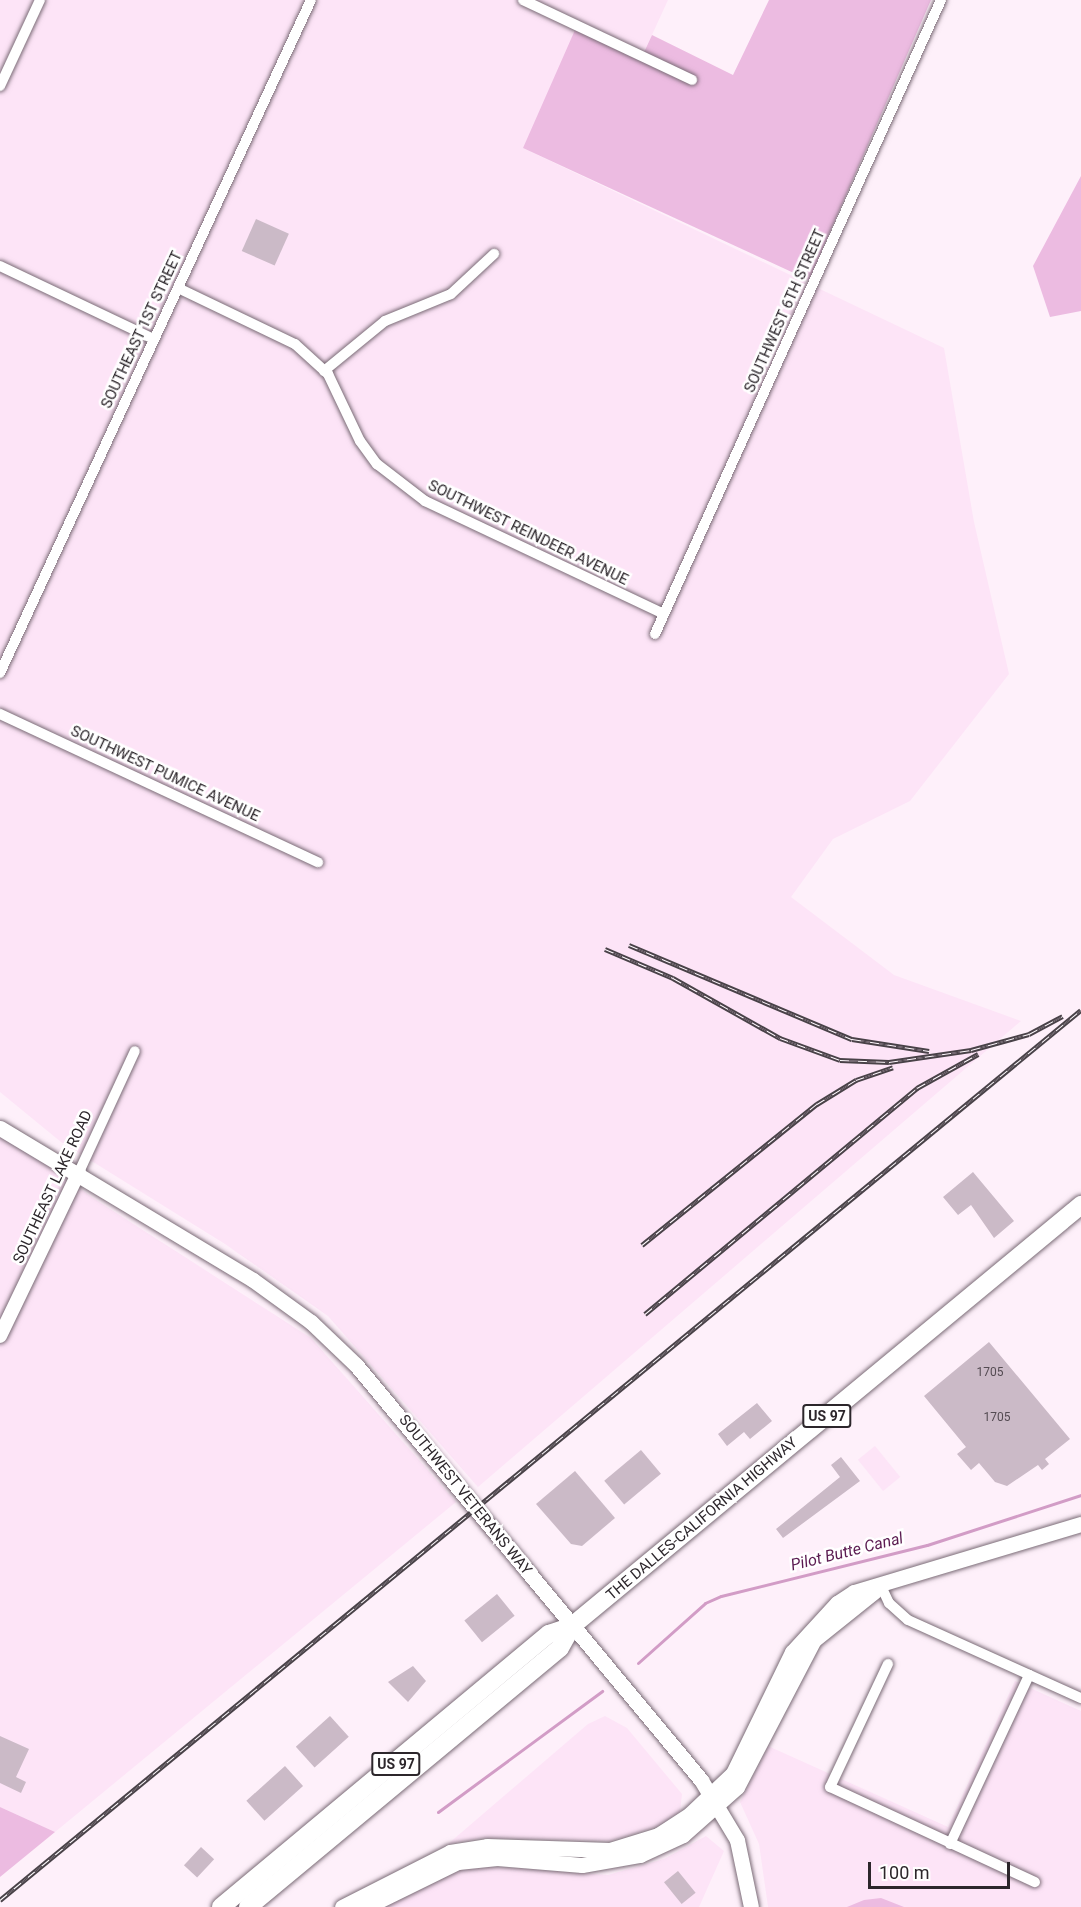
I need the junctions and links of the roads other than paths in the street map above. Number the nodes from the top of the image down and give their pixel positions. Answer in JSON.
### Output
{"nodes":[{"id":1,"x":40,"y":0,"type":"edge"},
{"id":2,"x":311,"y":0,"type":"edge"},
{"id":3,"x":523,"y":0,"type":"edge"},
{"id":4,"x":941,"y":0,"type":"edge"},
{"id":5,"x":692,"y":80,"type":"dead end"},
{"id":6,"x":0,"y":86,"type":"edge"},
{"id":7,"x":494,"y":254,"type":"dead end"},
{"id":8,"x":0,"y":266,"type":"edge"},
{"id":9,"x":178,"y":288,"type":"junction"},
{"id":10,"x":154,"y":339,"type":"junction"},
{"id":11,"x":324,"y":370,"type":"junction"},
{"id":12,"x":664,"y":614,"type":"junction"},
{"id":13,"x":655,"y":634,"type":"dead end"},
{"id":14,"x":0,"y":673,"type":"edge"},
{"id":15,"x":0,"y":714,"type":"edge"},
{"id":16,"x":318,"y":862,"type":"dead end"},
{"id":17,"x":135,"y":1051,"type":"dead end"},
{"id":18,"x":0,"y":1128,"type":"edge"},
{"id":19,"x":79,"y":1172,"type":"junction"},
{"id":20,"x":1080,"y":1208,"type":"edge"},
{"id":21,"x":0,"y":1336,"type":"edge"},
{"id":22,"x":1081,"y":1524,"type":"edge"},
{"id":23,"x":881,"y":1586,"type":"junction"},
{"id":24,"x":572,"y":1626,"type":"junction"},
{"id":25,"x":888,"y":1664,"type":"dead end"},
{"id":26,"x":1029,"y":1674,"type":"junction"},
{"id":27,"x":1081,"y":1698,"type":"edge"},
{"id":28,"x":716,"y":1801,"type":"junction"},
{"id":29,"x":950,"y":1844,"type":"junction"},
{"id":30,"x":260,"y":1875,"type":"junction"},
{"id":31,"x":1035,"y":1882,"type":"dead end"},
{"id":32,"x":251,"y":1904,"type":"edge"},
{"id":33,"x":221,"y":1907,"type":"edge"},
{"id":34,"x":342,"y":1907,"type":"edge"},
{"id":35,"x":366,"y":1907,"type":"edge"},
{"id":36,"x":751,"y":1907,"type":"edge"}],
"edges":[{"from":1,"to":6,"type":"street"},
{"from":2,"to":9,"type":"street","name":"SOUTHEAST 1ST STREET"},
{"from":3,"to":5,"type":"street"},
{"from":4,"to":12,"type":"street","name":"SOUTHWEST 6TH STREET"},
{"from":7,"to":11,"type":"street"},
{"from":8,"to":10,"type":"street"},
{"from":9,"to":10,"type":"street","name":"SOUTHEAST 1ST STREET"},
{"from":9,"to":11,"type":"street","name":"SOUTHWEST REINDEER AVENUE"},
{"from":10,"to":14,"type":"street","name":"SOUTHEAST 1ST STREET"},
{"from":11,"to":12,"type":"street","name":"SOUTHWEST REINDEER AVENUE"},
{"from":12,"to":13,"type":"street","name":"SOUTHWEST 6TH STREET"},
{"from":15,"to":16,"type":"street","name":"SOUTHWEST PUMICE AVENUE"},
{"from":17,"to":19,"type":"street","name":"SOUTHEAST LAKE ROAD"},
{"from":18,"to":19,"type":"main road","name":"SOUTHWEST VETERANS WAY"},
{"from":19,"to":21,"type":"street","name":"SOUTHEAST LAKE ROAD"},
{"from":19,"to":24,"type":"main road","name":"SOUTHWEST VETERANS WAY"},
{"from":20,"to":24,"type":"highway","name":"THE DALLES-CALIFORNIA HIGHWAY","number":"US 97"},
{"from":22,"to":23,"type":"main road"},
{"from":23,"to":26,"type":"street"},
{"from":23,"to":28,"type":"main road"},
{"from":24,"to":28,"type":"main road","name":"SOUTHWEST VETERANS WAY"},
{"from":24,"to":30,"type":"highway","name":"THE DALLES-CALIFORNIA HIGHWAY","number":"US 97"},
{"from":24,"to":32,"type":"highway","name":"THE DALLES-CALIFORNIA HIGHWAY","number":"US 97"},
{"from":25,"to":29,"type":"street"},
{"from":26,"to":27,"type":"street"},
{"from":26,"to":29,"type":"street"},
{"from":28,"to":34,"type":"main road"},
{"from":28,"to":35,"type":"main road"},
{"from":28,"to":36,"type":"main road","name":"SOUTHWEST VETERANS WAY"},
{"from":29,"to":31,"type":"street"},
{"from":30,"to":32,"type":"highway"},
{"from":30,"to":33,"type":"highway","name":"THE DALLES-CALIFORNIA HIGHWAY","number":"US 97"}]}
